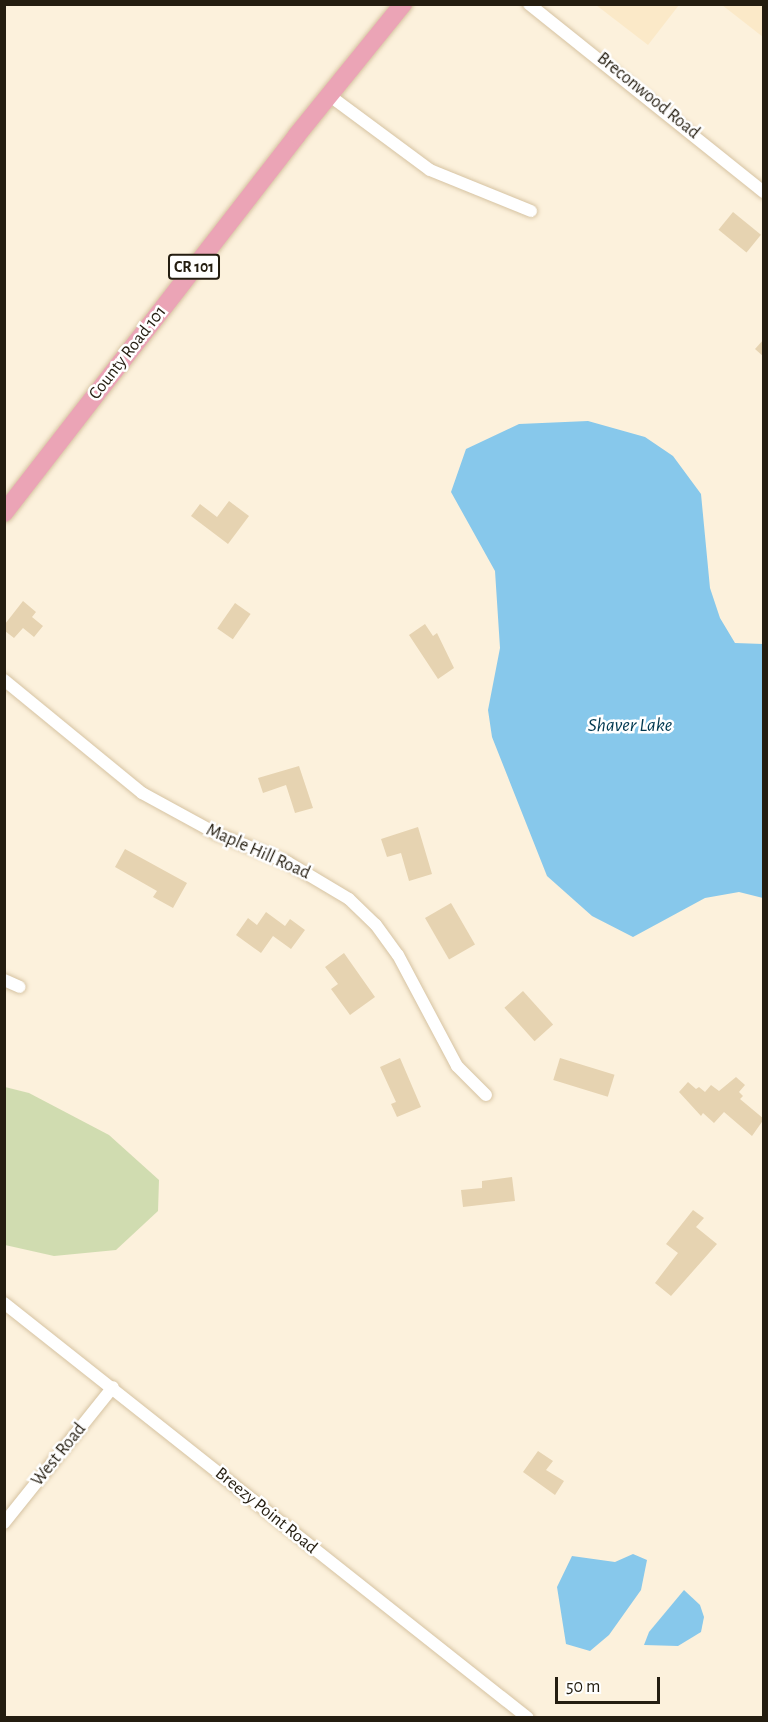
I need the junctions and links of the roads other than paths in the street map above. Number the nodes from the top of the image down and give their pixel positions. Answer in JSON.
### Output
{"nodes":[{"id":1,"x":401,"y":4,"type":"edge"},
{"id":2,"x":530,"y":4,"type":"edge"},
{"id":3,"x":330,"y":96,"type":"junction"},
{"id":4,"x":764,"y":192,"type":"edge"},
{"id":5,"x":531,"y":211,"type":"dead end"},
{"id":6,"x":4,"y":513,"type":"edge"},
{"id":7,"x":4,"y":680,"type":"edge"},
{"id":8,"x":4,"y":980,"type":"edge"},
{"id":9,"x":20,"y":987,"type":"dead end"},
{"id":10,"x":486,"y":1095,"type":"dead end"},
{"id":11,"x":5,"y":1304,"type":"edge"},
{"id":12,"x":112,"y":1387,"type":"junction"},
{"id":13,"x":4,"y":1523,"type":"edge"},
{"id":14,"x":528,"y":1718,"type":"edge"}],
"edges":[{"from":1,"to":3,"type":"main road","name":"County Road 101","number":"CR 101"},
{"from":2,"to":4,"type":"street","name":"Breconwood Road"},
{"from":3,"to":5,"type":"street"},
{"from":3,"to":6,"type":"main road","name":"County Road 101","number":"CR 101"},
{"from":7,"to":10,"type":"street","name":"Maple Hill Road"},
{"from":8,"to":9,"type":"street"},
{"from":11,"to":12,"type":"street","name":"Breezy Point Road"},
{"from":12,"to":13,"type":"street","name":"West Road"},
{"from":12,"to":14,"type":"street","name":"Breezy Point Road"}]}
